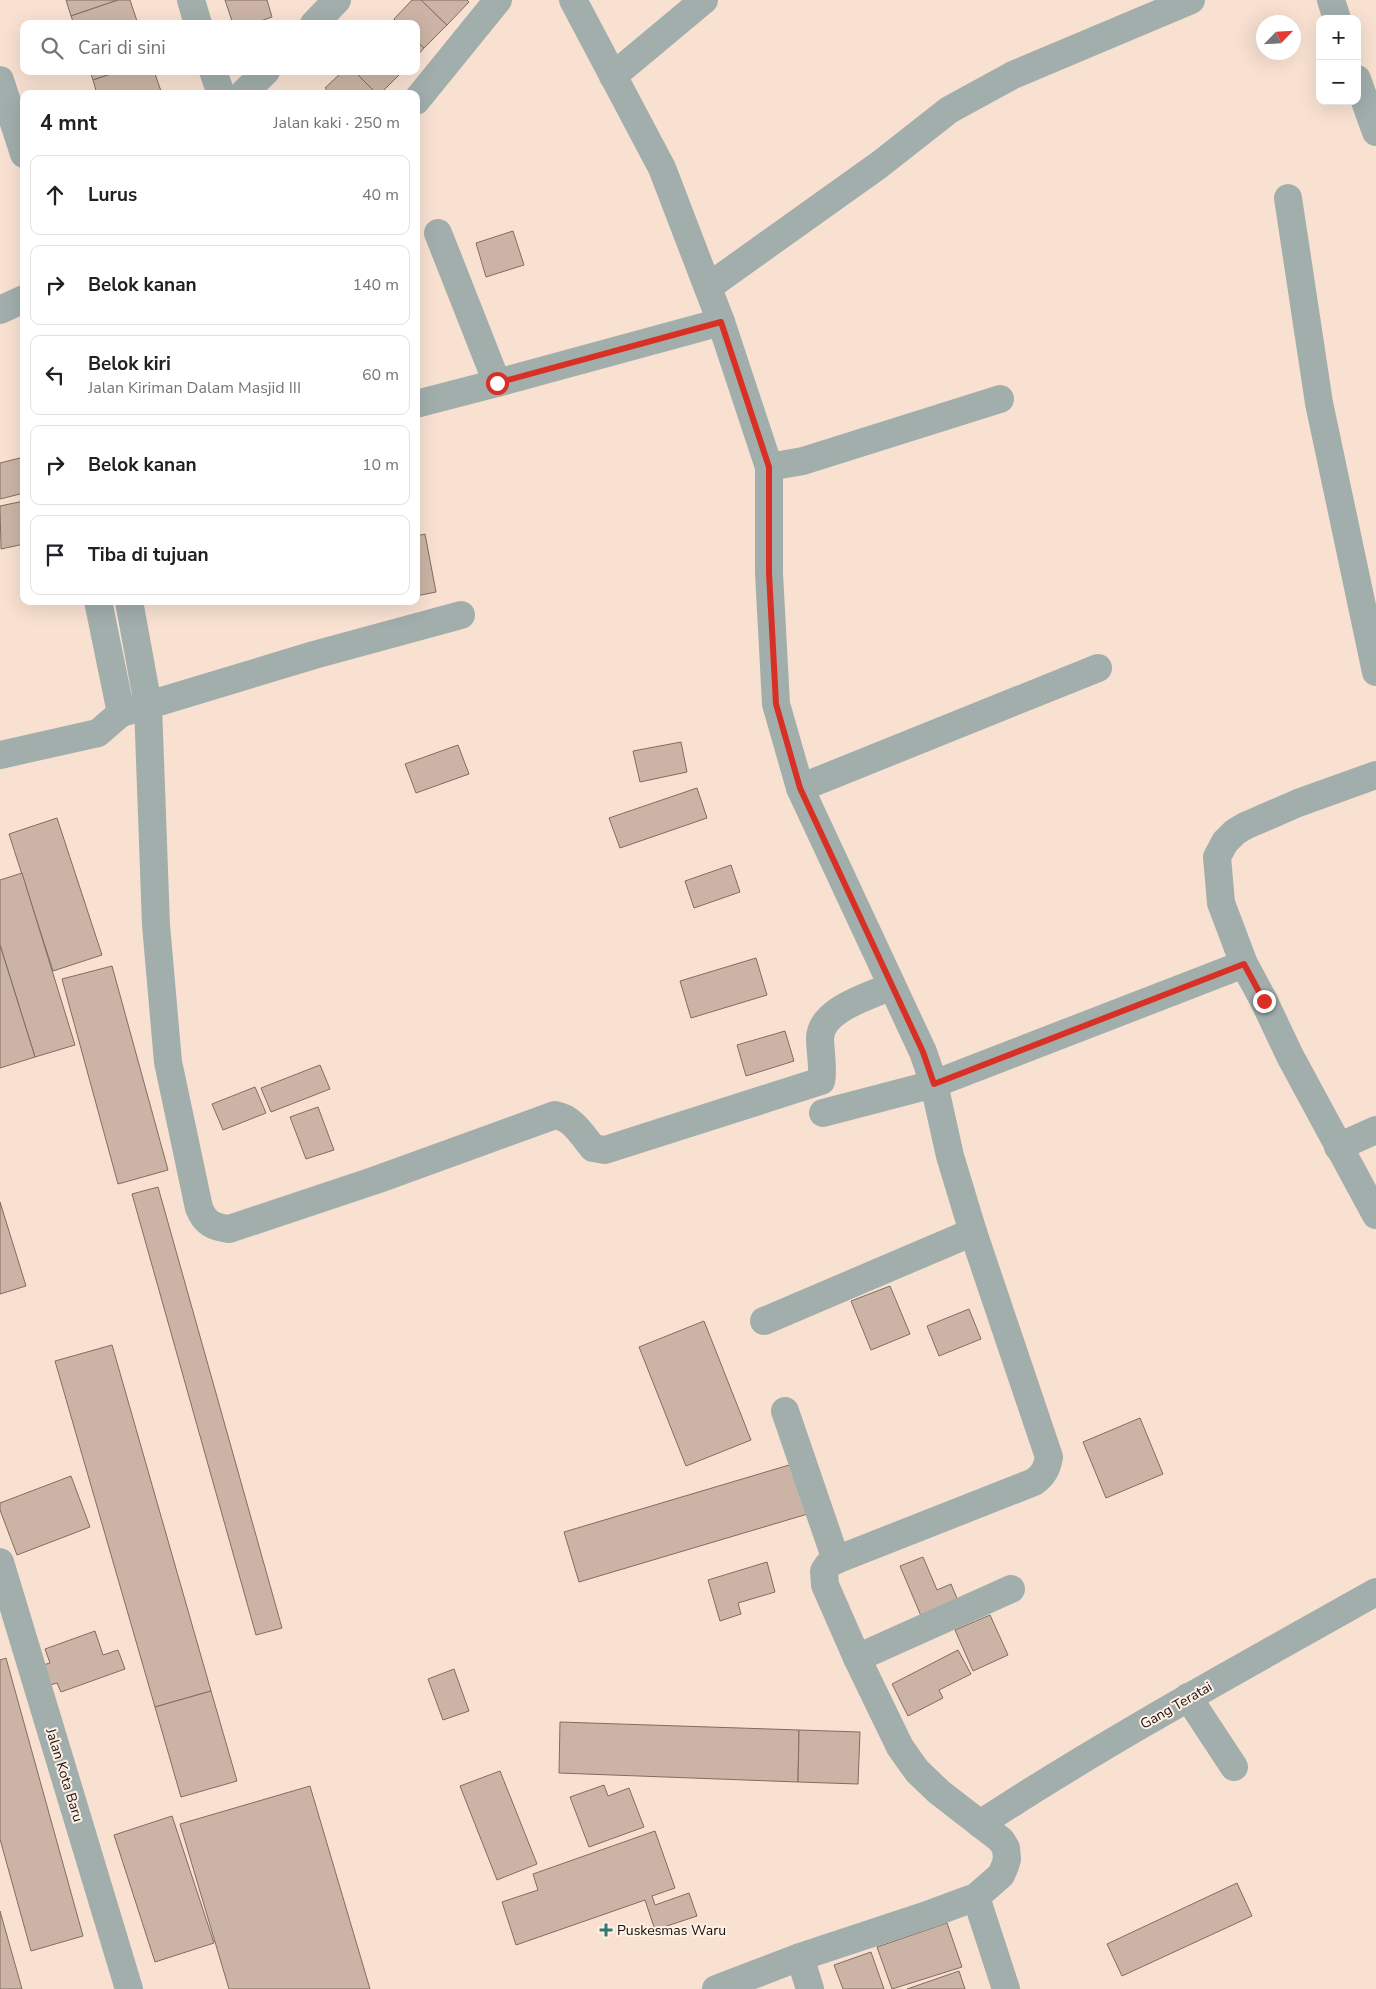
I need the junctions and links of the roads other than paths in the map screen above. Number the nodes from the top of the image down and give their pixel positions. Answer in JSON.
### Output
{"nodes":[{"id":1,"x":191,"y":0,"type":"edge"},
{"id":2,"x":338,"y":0,"type":"edge"},
{"id":3,"x":498,"y":0,"type":"edge"},
{"id":4,"x":573,"y":0,"type":"edge"},
{"id":5,"x":704,"y":0,"type":"edge"},
{"id":6,"x":1191,"y":0,"type":"edge"},
{"id":7,"x":1331,"y":0,"type":"edge"},
{"id":8,"x":1336,"y":15,"type":"edge"},
{"id":9,"x":197,"y":20,"type":"edge"},
{"id":10,"x":318,"y":20,"type":"edge"},
{"id":11,"x":214,"y":75,"type":"edge"},
{"id":12,"x":262,"y":75,"type":"edge"},
{"id":13,"x":613,"y":76,"type":"junction"},
{"id":14,"x":0,"y":80,"type":"edge"},
{"id":15,"x":219,"y":90,"type":"edge"},
{"id":16,"x":247,"y":90,"type":"edge"},
{"id":17,"x":1361,"y":90,"type":"edge"},
{"id":18,"x":420,"y":96,"type":"edge"},
{"id":19,"x":1376,"y":132,"type":"edge"},
{"id":20,"x":20,"y":142,"type":"edge"},
{"id":21,"x":1288,"y":198,"type":"dead end"},
{"id":22,"x":438,"y":233,"type":"dead end"},
{"id":23,"x":708,"y":287,"type":"junction"},
{"id":24,"x":20,"y":301,"type":"edge"},
{"id":25,"x":0,"y":310,"type":"edge"},
{"id":26,"x":721,"y":322,"type":"junction"},
{"id":27,"x":497,"y":383,"type":"junction"},
{"id":28,"x":1000,"y":399,"type":"dead end"},
{"id":29,"x":420,"y":403,"type":"edge"},
{"id":30,"x":769,"y":467,"type":"junction"},
{"id":31,"x":99,"y":605,"type":"edge"},
{"id":32,"x":129,"y":605,"type":"edge"},
{"id":33,"x":461,"y":615,"type":"dead end"},
{"id":34,"x":1098,"y":668,"type":"dead end"},
{"id":35,"x":1376,"y":672,"type":"edge"},
{"id":36,"x":136,"y":709,"type":"junction"},
{"id":37,"x":0,"y":754,"type":"edge"},
{"id":38,"x":1376,"y":775,"type":"edge"},
{"id":39,"x":800,"y":788,"type":"junction"},
{"id":40,"x":1244,"y":964,"type":"junction"},
{"id":41,"x":892,"y":986,"type":"junction"},
{"id":42,"x":934,"y":1084,"type":"junction"},
{"id":43,"x":823,"y":1114,"type":"dead end"},
{"id":44,"x":1376,"y":1130,"type":"edge"},
{"id":45,"x":1338,"y":1147,"type":"junction"},
{"id":46,"x":1376,"y":1215,"type":"edge"},
{"id":47,"x":973,"y":1232,"type":"junction"},
{"id":48,"x":764,"y":1321,"type":"dead end"},
{"id":49,"x":785,"y":1411,"type":"dead end"},
{"id":50,"x":836,"y":1560,"type":"junction"},
{"id":51,"x":0,"y":1562,"type":"edge"},
{"id":52,"x":1011,"y":1589,"type":"dead end"},
{"id":53,"x":1376,"y":1592,"type":"edge"},
{"id":54,"x":857,"y":1658,"type":"junction"},
{"id":55,"x":1188,"y":1697,"type":"junction"},
{"id":56,"x":1234,"y":1767,"type":"dead end"},
{"id":57,"x":980,"y":1824,"type":"junction"},
{"id":58,"x":976,"y":1897,"type":"junction"},
{"id":59,"x":800,"y":1957,"type":"junction"},
{"id":60,"x":129,"y":1989,"type":"edge"},
{"id":61,"x":716,"y":1989,"type":"edge"},
{"id":62,"x":810,"y":1989,"type":"edge"},
{"id":63,"x":1006,"y":1989,"type":"edge"}],
"edges":[{"from":1,"to":9,"type":"street"},
{"from":2,"to":10,"type":"street"},
{"from":3,"to":18,"type":"street"},
{"from":4,"to":13,"type":"street"},
{"from":5,"to":13,"type":"street"},
{"from":6,"to":23,"type":"street"},
{"from":7,"to":8,"type":"street"},
{"from":11,"to":15,"type":"street"},
{"from":12,"to":16,"type":"street"},
{"from":13,"to":23,"type":"street"},
{"from":14,"to":20,"type":"street"},
{"from":17,"to":19,"type":"street"},
{"from":21,"to":35,"type":"street"},
{"from":22,"to":27,"type":"street"},
{"from":23,"to":26,"type":"street"},
{"from":24,"to":25,"type":"street"},
{"from":26,"to":27,"type":"street"},
{"from":26,"to":30,"type":"street"},
{"from":27,"to":29,"type":"street"},
{"from":28,"to":30,"type":"street"},
{"from":30,"to":39,"type":"street"},
{"from":31,"to":36,"type":"street"},
{"from":32,"to":36,"type":"street"},
{"from":33,"to":36,"type":"street"},
{"from":34,"to":39,"type":"street"},
{"from":36,"to":37,"type":"street"},
{"from":36,"to":41,"type":"street"},
{"from":38,"to":40,"type":"street"},
{"from":39,"to":41,"type":"street"},
{"from":40,"to":42,"type":"street"},
{"from":40,"to":45,"type":"street"},
{"from":41,"to":42,"type":"street"},
{"from":42,"to":43,"type":"street"},
{"from":42,"to":47,"type":"street"},
{"from":44,"to":45,"type":"street"},
{"from":45,"to":46,"type":"street"},
{"from":47,"to":48,"type":"street"},
{"from":47,"to":50,"type":"street"},
{"from":49,"to":50,"type":"street"},
{"from":50,"to":54,"type":"street"},
{"from":51,"to":60,"type":"street","name":"Jalan Kota Baru"},
{"from":52,"to":54,"type":"street"},
{"from":53,"to":55,"type":"street","name":"Gang Teratai"},
{"from":54,"to":57,"type":"street"},
{"from":55,"to":56,"type":"street"},
{"from":55,"to":57,"type":"street","name":"Gang Teratai"},
{"from":57,"to":58,"type":"street"},
{"from":58,"to":59,"type":"street"},
{"from":58,"to":63,"type":"street"},
{"from":59,"to":61,"type":"street"},
{"from":59,"to":62,"type":"street"}]}
